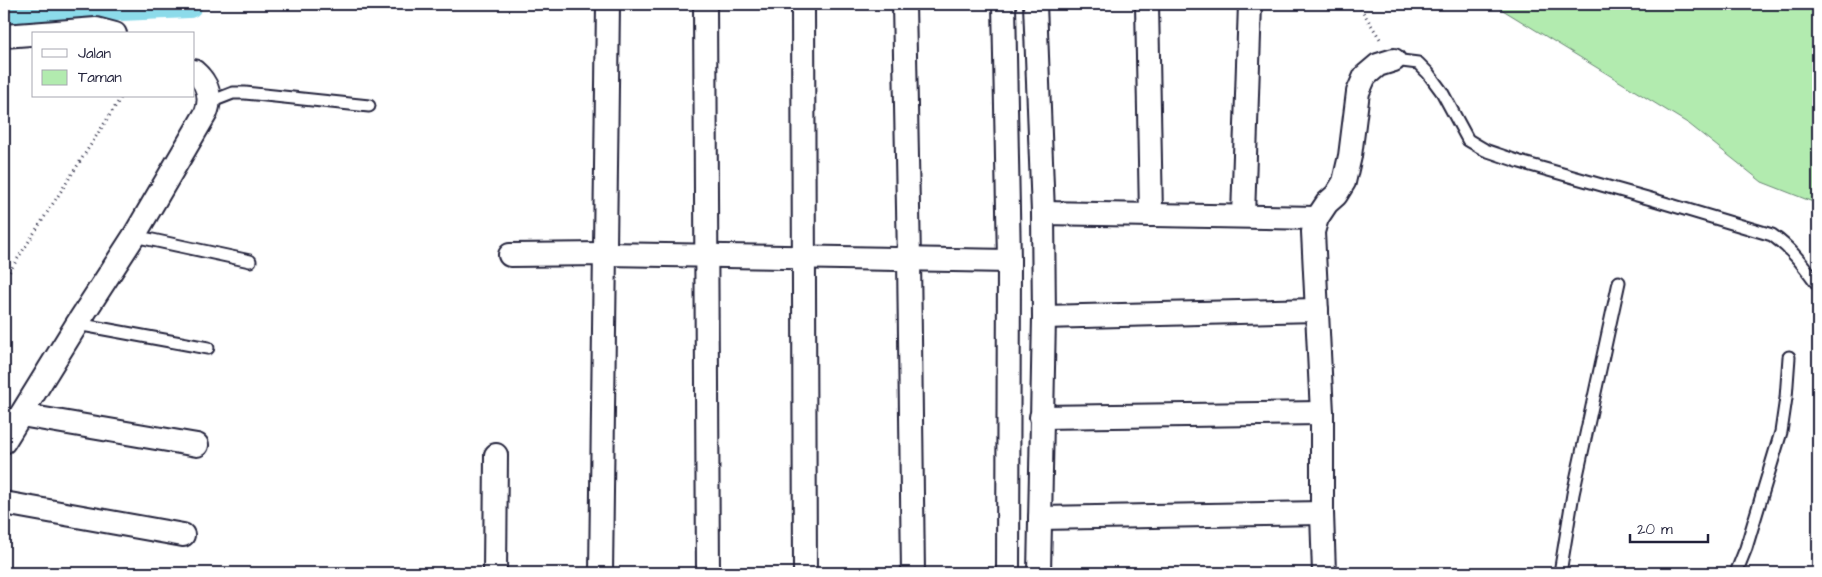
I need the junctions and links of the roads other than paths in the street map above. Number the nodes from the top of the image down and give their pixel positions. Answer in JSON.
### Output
{"nodes":[{"id":1,"x":608,"y":4,"type":"edge"},
{"id":2,"x":705,"y":4,"type":"edge"},
{"id":3,"x":804,"y":4,"type":"edge"},
{"id":4,"x":904,"y":4,"type":"edge"},
{"id":5,"x":1004,"y":4,"type":"edge"},
{"id":6,"x":1147,"y":4,"type":"edge"},
{"id":7,"x":1250,"y":4,"type":"edge"},
{"id":8,"x":1035,"y":5,"type":"edge"},
{"id":9,"x":57,"y":32,"type":"edge"},
{"id":10,"x":107,"y":32,"type":"edge"},
{"id":11,"x":32,"y":34,"type":"edge"},
{"id":12,"x":4,"y":36,"type":"edge"},
{"id":13,"x":1394,"y":60,"type":"joint"},
{"id":14,"x":195,"y":72,"type":"edge"},
{"id":15,"x":210,"y":102,"type":"junction"},
{"id":16,"x":369,"y":106,"type":"dead end"},
{"id":17,"x":1043,"y":213,"type":"junction"},
{"id":18,"x":1151,"y":215,"type":"junction"},
{"id":19,"x":1243,"y":216,"type":"junction"},
{"id":20,"x":1317,"y":218,"type":"junction"},
{"id":21,"x":134,"y":236,"type":"junction"},
{"id":22,"x":605,"y":254,"type":"junction"},
{"id":23,"x":510,"y":255,"type":"dead end"},
{"id":24,"x":706,"y":255,"type":"junction"},
{"id":25,"x":804,"y":257,"type":"junction"},
{"id":26,"x":909,"y":259,"type":"junction"},
{"id":27,"x":250,"y":261,"type":"dead end"},
{"id":28,"x":1009,"y":261,"type":"junction"},
{"id":29,"x":1619,"y":282,"type":"dead end"},
{"id":30,"x":1818,"y":285,"type":"edge"},
{"id":31,"x":1317,"y":310,"type":"junction"},
{"id":32,"x":1044,"y":317,"type":"junction"},
{"id":33,"x":76,"y":324,"type":"junction"},
{"id":34,"x":208,"y":348,"type":"dead end"},
{"id":35,"x":1789,"y":357,"type":"dead end"},
{"id":36,"x":1322,"y":413,"type":"junction"},
{"id":37,"x":21,"y":415,"type":"junction"},
{"id":38,"x":1041,"y":417,"type":"junction"},
{"id":39,"x":4,"y":442,"type":"edge"},
{"id":40,"x":197,"y":445,"type":"dead end"},
{"id":41,"x":496,"y":455,"type":"dead end"},
{"id":42,"x":4,"y":503,"type":"edge"},
{"id":43,"x":1322,"y":513,"type":"junction"},
{"id":44,"x":1040,"y":518,"type":"junction"},
{"id":45,"x":183,"y":535,"type":"dead end"},
{"id":46,"x":495,"y":573,"type":"edge"},
{"id":47,"x":601,"y":573,"type":"edge"},
{"id":48,"x":708,"y":573,"type":"edge"},
{"id":49,"x":805,"y":573,"type":"edge"},
{"id":50,"x":913,"y":573,"type":"edge"},
{"id":51,"x":1008,"y":573,"type":"edge"},
{"id":52,"x":1040,"y":573,"type":"edge"},
{"id":53,"x":1324,"y":573,"type":"edge"},
{"id":54,"x":1560,"y":573,"type":"edge"},
{"id":55,"x":1736,"y":573,"type":"edge"}],
"edges":[{"from":1,"to":22,"type":"street"},
{"from":2,"to":24,"type":"street"},
{"from":3,"to":25,"type":"street"},
{"from":4,"to":26,"type":"street"},
{"from":5,"to":8,"type":"street"},
{"from":5,"to":28,"type":"street"},
{"from":6,"to":18,"type":"street"},
{"from":7,"to":19,"type":"street"},
{"from":8,"to":17,"type":"street"},
{"from":9,"to":10,"type":"street"},
{"from":11,"to":12,"type":"street"},
{"from":13,"to":20,"type":"street"},
{"from":13,"to":30,"type":"lane"},
{"from":14,"to":15,"type":"street"},
{"from":15,"to":16,"type":"lane"},
{"from":15,"to":21,"type":"street"},
{"from":17,"to":18,"type":"street"},
{"from":17,"to":32,"type":"street"},
{"from":18,"to":19,"type":"street"},
{"from":19,"to":20,"type":"street"},
{"from":20,"to":31,"type":"street"},
{"from":21,"to":27,"type":"lane"},
{"from":21,"to":33,"type":"street"},
{"from":22,"to":23,"type":"street"},
{"from":22,"to":24,"type":"street"},
{"from":22,"to":47,"type":"street"},
{"from":24,"to":25,"type":"street"},
{"from":24,"to":48,"type":"street"},
{"from":25,"to":26,"type":"street"},
{"from":25,"to":49,"type":"street"},
{"from":26,"to":28,"type":"street"},
{"from":26,"to":50,"type":"street"},
{"from":28,"to":51,"type":"street"},
{"from":29,"to":54,"type":"lane"},
{"from":31,"to":32,"type":"street"},
{"from":31,"to":36,"type":"street"},
{"from":32,"to":38,"type":"street"},
{"from":33,"to":34,"type":"lane"},
{"from":33,"to":37,"type":"street"},
{"from":35,"to":55,"type":"lane"},
{"from":36,"to":38,"type":"street"},
{"from":36,"to":43,"type":"street"},
{"from":37,"to":39,"type":"street"},
{"from":37,"to":40,"type":"street"},
{"from":38,"to":44,"type":"street"},
{"from":41,"to":46,"type":"street"},
{"from":42,"to":45,"type":"street"},
{"from":43,"to":44,"type":"street"},
{"from":43,"to":53,"type":"street"},
{"from":44,"to":52,"type":"street"}]}
